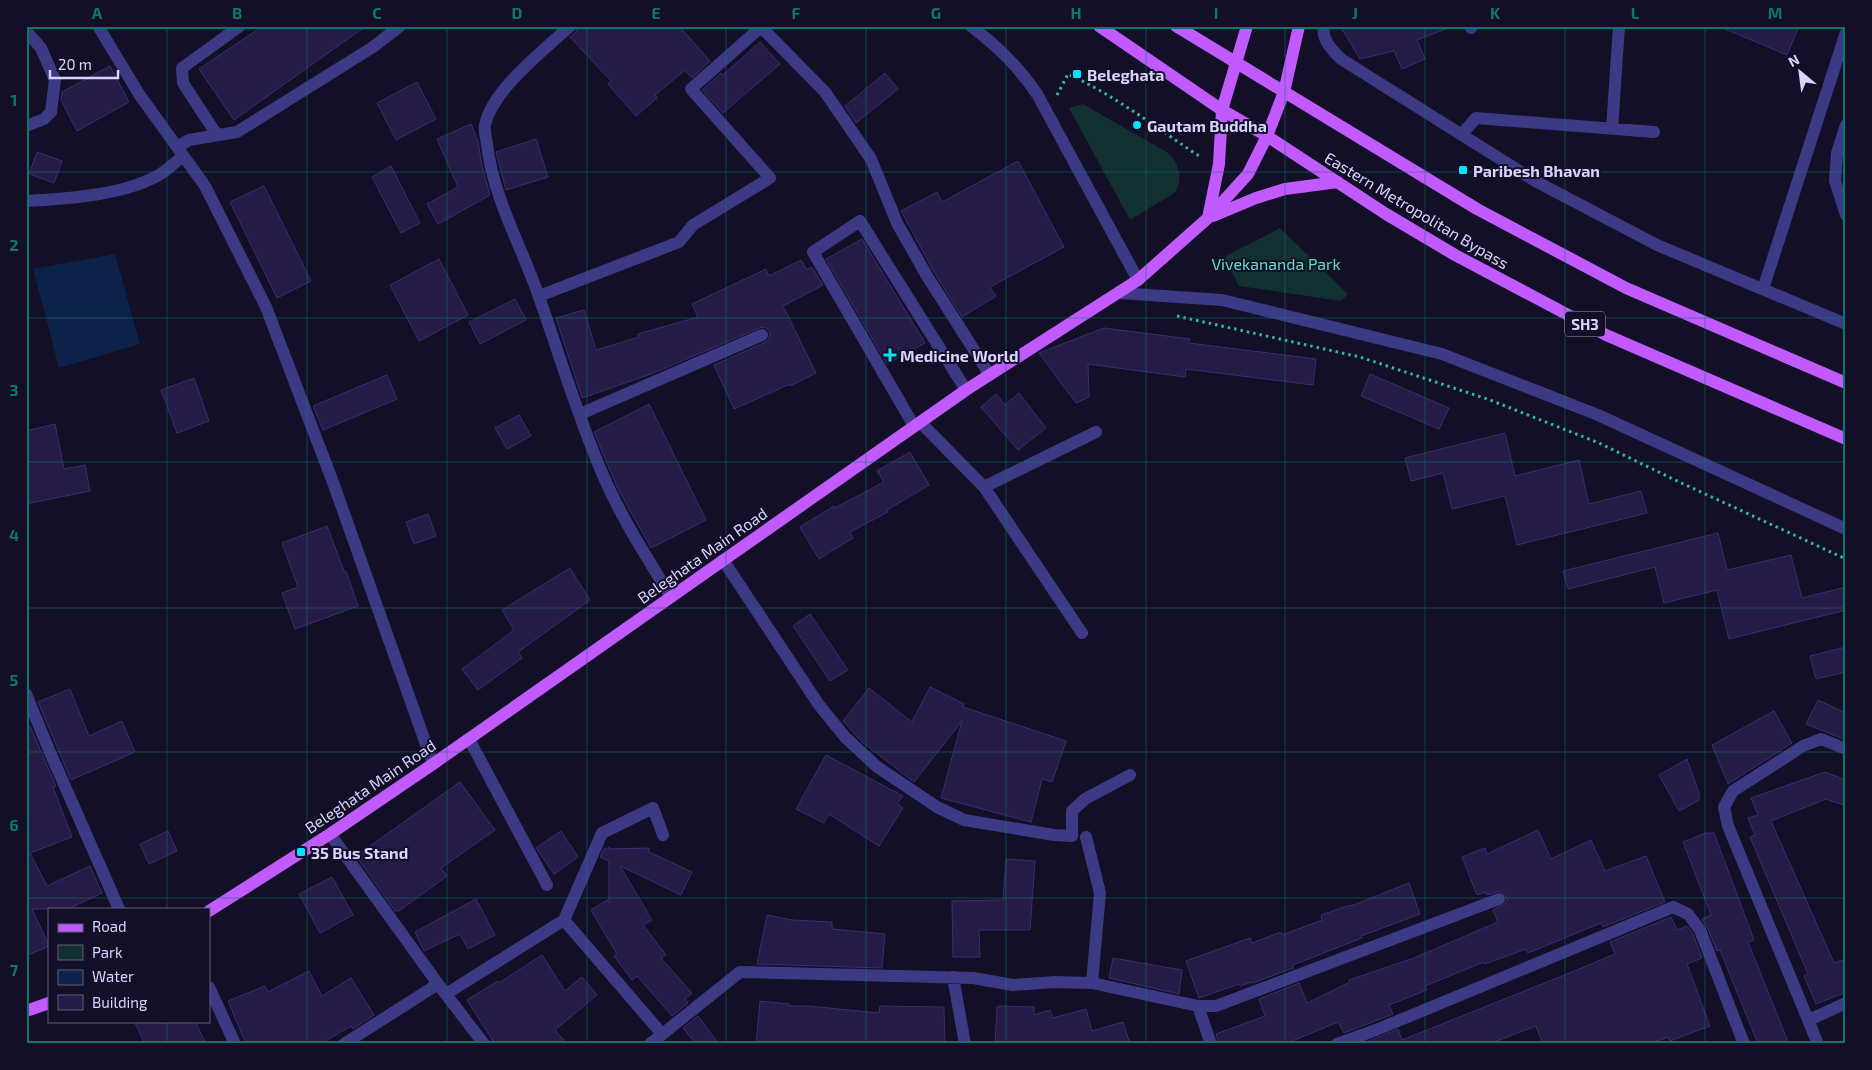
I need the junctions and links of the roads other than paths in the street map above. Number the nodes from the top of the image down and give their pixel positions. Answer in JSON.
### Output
{"nodes":[{"id":1,"x":98,"y":26,"type":"edge"},
{"id":2,"x":240,"y":26,"type":"edge"},
{"id":3,"x":400,"y":26,"type":"edge"},
{"id":4,"x":570,"y":26,"type":"edge"},
{"id":5,"x":971,"y":26,"type":"edge"},
{"id":6,"x":1099,"y":26,"type":"edge"},
{"id":7,"x":1176,"y":26,"type":"edge"},
{"id":8,"x":1247,"y":26,"type":"edge"},
{"id":9,"x":1300,"y":26,"type":"edge"},
{"id":10,"x":1324,"y":26,"type":"edge"},
{"id":11,"x":1620,"y":26,"type":"edge"},
{"id":12,"x":760,"y":27,"type":"edge"},
{"id":13,"x":26,"y":31,"type":"edge"},
{"id":14,"x":1845,"y":34,"type":"edge"},
{"id":15,"x":1236,"y":62,"type":"junction"},
{"id":16,"x":1284,"y":92,"type":"junction"},
{"id":17,"x":1222,"y":110,"type":"junction"},
{"id":18,"x":1846,"y":125,"type":"edge"},
{"id":19,"x":26,"y":126,"type":"edge"},
{"id":20,"x":1612,"y":129,"type":"junction"},
{"id":21,"x":1654,"y":132,"type":"dead end"},
{"id":22,"x":1462,"y":134,"type":"junction"},
{"id":23,"x":216,"y":135,"type":"junction"},
{"id":24,"x":1267,"y":136,"type":"junction"},
{"id":25,"x":180,"y":152,"type":"junction"},
{"id":26,"x":1338,"y":182,"type":"junction"},
{"id":27,"x":26,"y":201,"type":"edge"},
{"id":28,"x":1846,"y":215,"type":"edge"},
{"id":29,"x":1208,"y":218,"type":"junction"},
{"id":30,"x":1138,"y":280,"type":"junction"},
{"id":31,"x":1763,"y":289,"type":"junction"},
{"id":32,"x":1119,"y":292,"type":"junction"},
{"id":33,"x":539,"y":296,"type":"junction"},
{"id":34,"x":1846,"y":324,"type":"edge"},
{"id":35,"x":762,"y":335,"type":"dead end"},
{"id":36,"x":990,"y":375,"type":"junction"},
{"id":37,"x":1846,"y":383,"type":"edge"},
{"id":38,"x":966,"y":390,"type":"junction"},
{"id":39,"x":580,"y":414,"type":"junction"},
{"id":40,"x":917,"y":424,"type":"junction"},
{"id":41,"x":1096,"y":432,"type":"dead end"},
{"id":42,"x":1846,"y":439,"type":"edge"},
{"id":43,"x":984,"y":487,"type":"junction"},
{"id":44,"x":1846,"y":529,"type":"edge"},
{"id":45,"x":723,"y":560,"type":"junction"},
{"id":46,"x":671,"y":597,"type":"junction"},
{"id":47,"x":1082,"y":633,"type":"dead end"},
{"id":48,"x":26,"y":694,"type":"edge"},
{"id":49,"x":469,"y":739,"type":"junction"},
{"id":50,"x":1846,"y":749,"type":"edge"},
{"id":51,"x":433,"y":764,"type":"junction"},
{"id":52,"x":1130,"y":775,"type":"dead end"},
{"id":53,"x":330,"y":834,"type":"junction"},
{"id":54,"x":663,"y":835,"type":"dead end"},
{"id":55,"x":1086,"y":837,"type":"dead end"},
{"id":56,"x":547,"y":884,"type":"dead end"},
{"id":57,"x":1499,"y":899,"type":"dead end"},
{"id":58,"x":119,"y":908,"type":"edge"},
{"id":59,"x":210,"y":910,"type":"edge"},
{"id":60,"x":564,"y":920,"type":"junction"},
{"id":61,"x":953,"y":977,"type":"junction"},
{"id":62,"x":1092,"y":983,"type":"junction"},
{"id":63,"x":210,"y":989,"type":"edge"},
{"id":64,"x":442,"y":989,"type":"junction"},
{"id":65,"x":48,"y":1002,"type":"edge"},
{"id":66,"x":1846,"y":1004,"type":"edge"},
{"id":67,"x":1198,"y":1006,"type":"junction"},
{"id":68,"x":26,"y":1011,"type":"edge"},
{"id":69,"x":1809,"y":1020,"type":"junction"},
{"id":70,"x":662,"y":1034,"type":"junction"},
{"id":71,"x":235,"y":1044,"type":"edge"},
{"id":72,"x":344,"y":1044,"type":"edge"},
{"id":73,"x":484,"y":1044,"type":"edge"},
{"id":74,"x":650,"y":1044,"type":"edge"},
{"id":75,"x":965,"y":1044,"type":"edge"},
{"id":76,"x":1210,"y":1044,"type":"edge"},
{"id":77,"x":1337,"y":1044,"type":"edge"},
{"id":78,"x":1744,"y":1044,"type":"edge"},
{"id":79,"x":1818,"y":1044,"type":"edge"}],
"edges":[{"from":1,"to":25,"type":"street"},
{"from":2,"to":23,"type":"street"},
{"from":3,"to":23,"type":"street"},
{"from":4,"to":33,"type":"street"},
{"from":5,"to":30,"type":"street"},
{"from":6,"to":17,"type":"main road","name":"Eastern Metropolitan Bypass","number":"SH3"},
{"from":7,"to":15,"type":"main road","name":"Eastern Metropolitan Bypass"},
{"from":8,"to":15,"type":"main road"},
{"from":9,"to":16,"type":"main road"},
{"from":10,"to":22,"type":"street"},
{"from":11,"to":20,"type":"street"},
{"from":12,"to":33,"type":"street"},
{"from":12,"to":36,"type":"street"},
{"from":13,"to":19,"type":"street"},
{"from":14,"to":31,"type":"street"},
{"from":15,"to":16,"type":"main road","name":"Eastern Metropolitan Bypass"},
{"from":15,"to":17,"type":"main road"},
{"from":16,"to":24,"type":"main road"},
{"from":16,"to":37,"type":"main road","name":"Eastern Metropolitan Bypass"},
{"from":17,"to":24,"type":"main road","name":"Eastern Metropolitan Bypass","number":"SH3"},
{"from":17,"to":29,"type":"main road"},
{"from":18,"to":28,"type":"street"},
{"from":20,"to":21,"type":"street"},
{"from":20,"to":22,"type":"street"},
{"from":22,"to":31,"type":"street"},
{"from":23,"to":25,"type":"street"},
{"from":24,"to":26,"type":"main road","name":"Eastern Metropolitan Bypass","number":"SH3"},
{"from":24,"to":29,"type":"main road"},
{"from":25,"to":27,"type":"street"},
{"from":25,"to":51,"type":"street"},
{"from":26,"to":29,"type":"main road"},
{"from":26,"to":42,"type":"main road","name":"Eastern Metropolitan Bypass","number":"SH3"},
{"from":29,"to":30,"type":"main road","name":"Beleghata Main Road"},
{"from":30,"to":32,"type":"main road","name":"Beleghata Main Road"},
{"from":31,"to":34,"type":"street"},
{"from":32,"to":36,"type":"main road","name":"Beleghata Main Road"},
{"from":32,"to":44,"type":"street"},
{"from":33,"to":39,"type":"street"},
{"from":35,"to":39,"type":"street"},
{"from":36,"to":38,"type":"main road","name":"Beleghata Main Road"},
{"from":38,"to":40,"type":"main road","name":"Beleghata Main Road"},
{"from":38,"to":40,"type":"street"},
{"from":39,"to":46,"type":"street"},
{"from":40,"to":43,"type":"street"},
{"from":40,"to":45,"type":"main road","name":"Beleghata Main Road"},
{"from":41,"to":43,"type":"street"},
{"from":43,"to":47,"type":"street"},
{"from":45,"to":46,"type":"main road","name":"Beleghata Main Road"},
{"from":45,"to":52,"type":"street"},
{"from":46,"to":49,"type":"main road","name":"Beleghata Main Road"},
{"from":48,"to":58,"type":"street"},
{"from":49,"to":51,"type":"main road","name":"Beleghata Main Road"},
{"from":49,"to":56,"type":"street"},
{"from":50,"to":69,"type":"street"},
{"from":51,"to":53,"type":"main road","name":"Beleghata Main Road"},
{"from":53,"to":59,"type":"main road","name":"Beleghata Main Road"},
{"from":53,"to":64,"type":"street"},
{"from":54,"to":60,"type":"street"},
{"from":55,"to":62,"type":"street"},
{"from":57,"to":67,"type":"street"},
{"from":60,"to":64,"type":"street"},
{"from":60,"to":70,"type":"street"},
{"from":61,"to":62,"type":"street"},
{"from":61,"to":70,"type":"street"},
{"from":61,"to":75,"type":"street"},
{"from":62,"to":67,"type":"street"},
{"from":63,"to":71,"type":"street"},
{"from":64,"to":72,"type":"street"},
{"from":64,"to":73,"type":"street"},
{"from":65,"to":68,"type":"main road"},
{"from":66,"to":69,"type":"street"},
{"from":67,"to":76,"type":"street"},
{"from":69,"to":79,"type":"street"},
{"from":70,"to":74,"type":"street"},
{"from":77,"to":78,"type":"street"}]}
